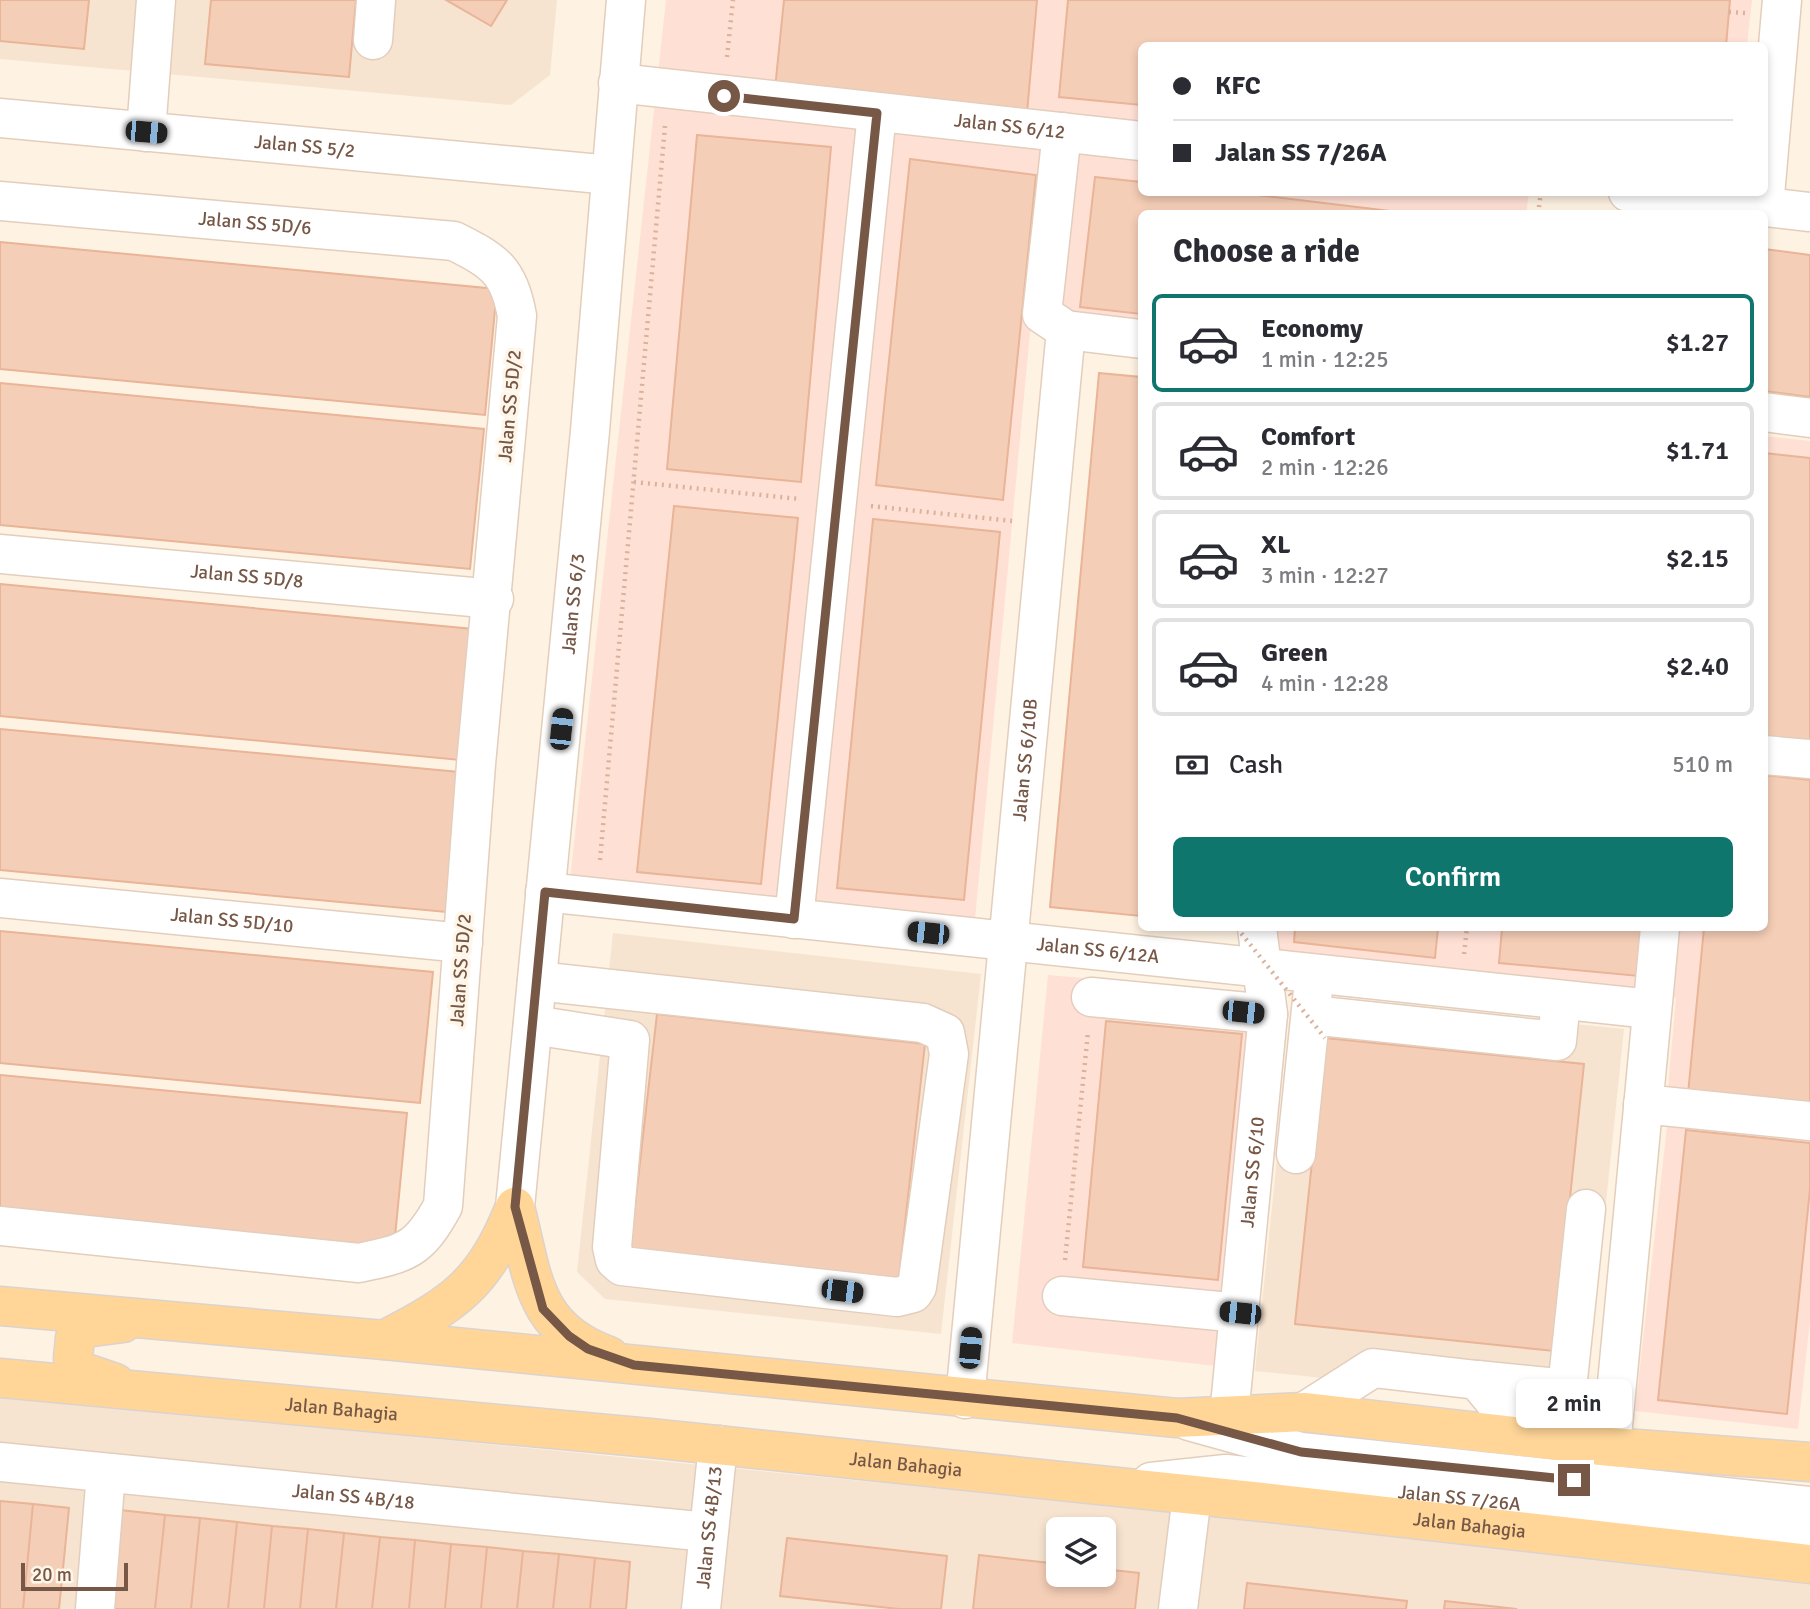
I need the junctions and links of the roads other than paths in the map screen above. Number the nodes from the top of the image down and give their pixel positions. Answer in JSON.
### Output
{"nodes":[{"id":1,"x":156,"y":0,"type":"edge"},
{"id":2,"x":376,"y":0,"type":"edge"},
{"id":3,"x":626,"y":0,"type":"edge"},
{"id":4,"x":1782,"y":0,"type":"edge"},
{"id":5,"x":373,"y":40,"type":"dead end"},
{"id":6,"x":618,"y":83,"type":"junction"},
{"id":7,"x":877,"y":113,"type":"junction"},
{"id":8,"x":0,"y":118,"type":"edge"},
{"id":9,"x":146,"y":132,"type":"junction"},
{"id":10,"x":1062,"y":132,"type":"junction"},
{"id":11,"x":1138,"y":141,"type":"edge"},
{"id":12,"x":1768,"y":161,"type":"edge"},
{"id":13,"x":611,"y":175,"type":"junction"},
{"id":14,"x":1664,"y":196,"type":"edge"},
{"id":15,"x":1765,"y":196,"type":"edge"},
{"id":16,"x":0,"y":201,"type":"edge"},
{"id":17,"x":1764,"y":207,"type":"junction"},
{"id":18,"x":1810,"y":212,"type":"edge"},
{"id":19,"x":501,"y":271,"type":"joint"},
{"id":20,"x":1066,"y":330,"type":"junction"},
{"id":21,"x":1138,"y":339,"type":"edge"},
{"id":22,"x":1768,"y":413,"type":"edge"},
{"id":23,"x":1810,"y":418,"type":"edge"},
{"id":24,"x":0,"y":554,"type":"edge"},
{"id":25,"x":494,"y":599,"type":"junction"},
{"id":26,"x":1768,"y":755,"type":"edge"},
{"id":27,"x":1810,"y":759,"type":"edge"},
{"id":28,"x":545,"y":892,"type":"junction"},
{"id":29,"x":0,"y":898,"type":"edge"},
{"id":30,"x":794,"y":919,"type":"junction"},
{"id":31,"x":1257,"y":931,"type":"edge"},
{"id":32,"x":1660,"y":931,"type":"edge"},
{"id":33,"x":1009,"y":941,"type":"junction"},
{"id":34,"x":463,"y":943,"type":"junction"},
{"id":35,"x":1262,"y":968,"type":"junction"},
{"id":36,"x":1315,"y":974,"type":"junction"},
{"id":37,"x":537,"y":981,"type":"junction"},
{"id":38,"x":635,"y":992,"type":"junction"},
{"id":39,"x":1091,"y":997,"type":"road end"},
{"id":40,"x":1561,"y":1000,"type":"junction"},
{"id":41,"x":1651,"y":1009,"type":"junction"},
{"id":42,"x":1268,"y":1014,"type":"junction"},
{"id":43,"x":533,"y":1026,"type":"junction"},
{"id":44,"x":1318,"y":1026,"type":"junction"},
{"id":45,"x":629,"y":1040,"type":"junction"},
{"id":46,"x":1643,"y":1104,"type":"junction"},
{"id":47,"x":1810,"y":1121,"type":"edge"},
{"id":48,"x":1296,"y":1154,"type":"dead end"},
{"id":49,"x":515,"y":1207,"type":"junction"},
{"id":50,"x":1586,"y":1209,"type":"dead end"},
{"id":51,"x":0,"y":1226,"type":"edge"},
{"id":52,"x":1062,"y":1296,"type":"road end"},
{"id":53,"x":0,"y":1308,"type":"edge"},
{"id":54,"x":1240,"y":1313,"type":"junction"},
{"id":55,"x":160,"y":1319,"type":"junction"},
{"id":56,"x":384,"y":1340,"type":"junction"},
{"id":57,"x":634,"y":1365,"type":"junction"},
{"id":58,"x":0,"y":1376,"type":"edge"},
{"id":59,"x":1477,"y":1380,"type":"junction"},
{"id":60,"x":154,"y":1393,"type":"junction"},
{"id":61,"x":965,"y":1399,"type":"junction"},
{"id":62,"x":1304,"y":1412,"type":"junction"},
{"id":63,"x":1229,"y":1416,"type":"junction"},
{"id":64,"x":1177,"y":1418,"type":"junction"},
{"id":65,"x":1524,"y":1437,"type":"junction"},
{"id":66,"x":718,"y":1445,"type":"junction"},
{"id":67,"x":1611,"y":1447,"type":"junction"},
{"id":68,"x":0,"y":1462,"type":"edge"},
{"id":69,"x":1810,"y":1462,"type":"edge"},
{"id":70,"x":106,"y":1473,"type":"junction"},
{"id":71,"x":1108,"y":1486,"type":"junction"},
{"id":72,"x":1192,"y":1495,"type":"junction"},
{"id":73,"x":1810,"y":1506,"type":"edge"},
{"id":74,"x":708,"y":1532,"type":"junction"},
{"id":75,"x":1810,"y":1535,"type":"edge"},
{"id":76,"x":1810,"y":1564,"type":"edge"},
{"id":77,"x":95,"y":1609,"type":"edge"},
{"id":78,"x":701,"y":1609,"type":"edge"},
{"id":79,"x":1178,"y":1609,"type":"edge"}],
"edges":[{"from":1,"to":9,"type":"street"},
{"from":2,"to":5,"type":"street"},
{"from":3,"to":6,"type":"street","name":"Jalan SS 6/3"},
{"from":4,"to":12,"type":"street"},
{"from":6,"to":7,"type":"street","name":"Jalan SS 6/12"},
{"from":6,"to":13,"type":"street","name":"Jalan SS 6/3"},
{"from":7,"to":10,"type":"street","name":"Jalan SS 6/12"},
{"from":7,"to":30,"type":"street"},
{"from":8,"to":9,"type":"street","name":"Jalan SS 5/2"},
{"from":9,"to":13,"type":"street","name":"Jalan SS 5/2"},
{"from":10,"to":11,"type":"street","name":"Jalan SS 6/12"},
{"from":10,"to":20,"type":"street"},
{"from":13,"to":28,"type":"street","name":"Jalan SS 6/3"},
{"from":14,"to":17,"type":"street"},
{"from":15,"to":17,"type":"street"},
{"from":16,"to":19,"type":"street","name":"Jalan SS 5D/6"},
{"from":17,"to":18,"type":"street"},
{"from":19,"to":25,"type":"street","name":"Jalan SS 5D/2"},
{"from":20,"to":21,"type":"street"},
{"from":20,"to":33,"type":"street","name":"Jalan SS 6/10B"},
{"from":22,"to":23,"type":"street"},
{"from":24,"to":25,"type":"street","name":"Jalan SS 5D/8"},
{"from":25,"to":34,"type":"street","name":"Jalan SS 5D/2"},
{"from":26,"to":27,"type":"street"},
{"from":28,"to":30,"type":"street","name":"Jalan SS 6/12A"},
{"from":28,"to":37,"type":"street","name":"Jalan SS 6/3"},
{"from":29,"to":34,"type":"street","name":"Jalan SS 5D/10"},
{"from":30,"to":33,"type":"street","name":"Jalan SS 6/12A"},
{"from":31,"to":35,"type":"street","name":"Jalan SS 6/10"},
{"from":32,"to":41,"type":"street"},
{"from":33,"to":35,"type":"street","name":"Jalan SS 6/12A"},
{"from":33,"to":61,"type":"street","name":"Jalan SS 6/10B"},
{"from":34,"to":51,"type":"street","name":"Jalan SS 5D/2"},
{"from":35,"to":36,"type":"street","name":"Jalan SS 6/12A"},
{"from":35,"to":42,"type":"street","name":"Jalan SS 6/10"},
{"from":36,"to":40,"type":"street","name":"Jalan SS 6/12A"},
{"from":36,"to":44,"type":"street"},
{"from":37,"to":38,"type":"street"},
{"from":37,"to":43,"type":"street","name":"Jalan SS 6/3"},
{"from":38,"to":45,"type":"street"},
{"from":38,"to":45,"type":"street"},
{"from":39,"to":42,"type":"street"},
{"from":40,"to":41,"type":"street","name":"Jalan SS 6/12A"},
{"from":40,"to":44,"type":"street"},
{"from":41,"to":46,"type":"street"},
{"from":42,"to":54,"type":"street","name":"Jalan SS 6/10"},
{"from":43,"to":45,"type":"street"},
{"from":43,"to":49,"type":"street","name":"Jalan SS 6/3"},
{"from":44,"to":48,"type":"street"},
{"from":46,"to":47,"type":"street"},
{"from":46,"to":67,"type":"street"},
{"from":49,"to":56,"type":"main road"},
{"from":49,"to":57,"type":"main road"},
{"from":50,"to":59,"type":"street"},
{"from":52,"to":54,"type":"street"},
{"from":53,"to":55,"type":"main road"},
{"from":53,"to":58,"type":"main road"},
{"from":54,"to":63,"type":"street","name":"Jalan SS 6/10"},
{"from":55,"to":56,"type":"main road"},
{"from":55,"to":60,"type":"main road"},
{"from":56,"to":57,"type":"main road"},
{"from":57,"to":61,"type":"main road"},
{"from":58,"to":60,"type":"main road","name":"Jalan Bahagia"},
{"from":59,"to":62,"type":"street"},
{"from":59,"to":65,"type":"street"},
{"from":60,"to":66,"type":"main road","name":"Jalan Bahagia"},
{"from":61,"to":64,"type":"main road"},
{"from":62,"to":63,"type":"main road"},
{"from":62,"to":65,"type":"main road"},
{"from":63,"to":64,"type":"main road"},
{"from":64,"to":73,"type":"street","name":"Jalan SS 7/26A"},
{"from":65,"to":67,"type":"main road"},
{"from":66,"to":71,"type":"main road","name":"Jalan Bahagia"},
{"from":66,"to":74,"type":"street","name":"Jalan SS 4B/13"},
{"from":67,"to":69,"type":"main road"},
{"from":68,"to":70,"type":"street","name":"Jalan SS 4B/18"},
{"from":70,"to":74,"type":"street","name":"Jalan SS 4B/18"},
{"from":70,"to":77,"type":"street"},
{"from":71,"to":72,"type":"main road","name":"Jalan Bahagia"},
{"from":71,"to":75,"type":"street","name":"Jalan SS 7/26A"},
{"from":72,"to":76,"type":"main road","name":"Jalan Bahagia"},
{"from":72,"to":79,"type":"street"},
{"from":74,"to":78,"type":"street","name":"Jalan SS 4B/13"}]}
